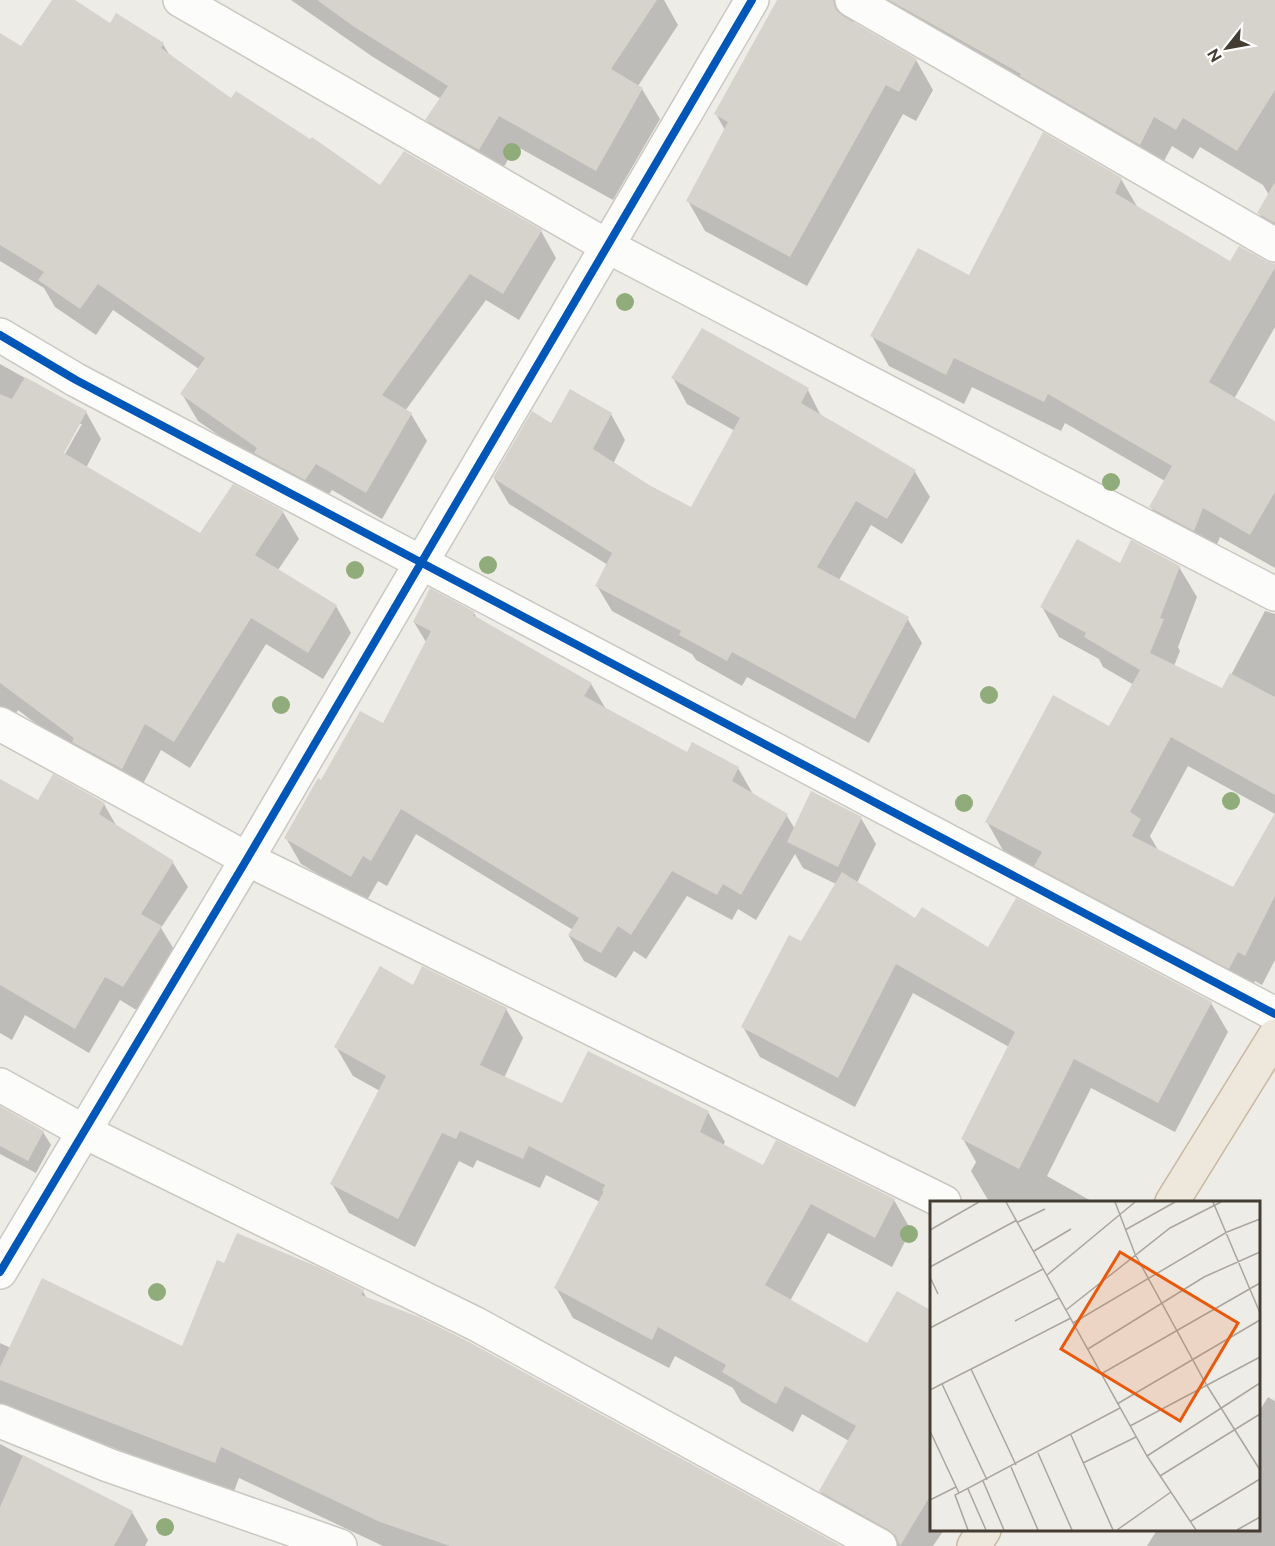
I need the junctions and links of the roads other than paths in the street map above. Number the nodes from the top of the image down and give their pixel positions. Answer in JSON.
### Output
{"nodes":[{"id":1,"x":180,"y":0,"type":"edge"},
{"id":2,"x":752,"y":0,"type":"edge"},
{"id":3,"x":852,"y":0,"type":"edge"},
{"id":4,"x":1275,"y":245,"type":"edge"},
{"id":5,"x":607,"y":246,"type":"junction"},
{"id":6,"x":0,"y":335,"type":"edge"},
{"id":7,"x":419,"y":563,"type":"junction"},
{"id":8,"x":1275,"y":594,"type":"edge"},
{"id":9,"x":0,"y":724,"type":"edge"},
{"id":10,"x":247,"y":859,"type":"junction"},
{"id":11,"x":1275,"y":1014,"type":"edge"},
{"id":12,"x":1275,"y":1036,"type":"edge"},
{"id":13,"x":0,"y":1085,"type":"edge"},
{"id":14,"x":83,"y":1131,"type":"junction"},
{"id":15,"x":940,"y":1201,"type":"edge"},
{"id":16,"x":1173,"y":1201,"type":"edge"},
{"id":17,"x":0,"y":1272,"type":"edge"},
{"id":18,"x":0,"y":1421,"type":"edge"},
{"id":19,"x":983,"y":1531,"type":"edge"},
{"id":20,"x":340,"y":1546,"type":"edge"},
{"id":21,"x":880,"y":1546,"type":"edge"},
{"id":22,"x":974,"y":1546,"type":"edge"}],
"edges":[{"from":1,"to":5,"type":"street"},
{"from":2,"to":5,"type":"street"},
{"from":3,"to":4,"type":"street"},
{"from":5,"to":7,"type":"street"},
{"from":5,"to":8,"type":"street"},
{"from":6,"to":7,"type":"street"},
{"from":7,"to":10,"type":"street"},
{"from":7,"to":11,"type":"street"},
{"from":9,"to":10,"type":"street"},
{"from":10,"to":14,"type":"street"},
{"from":10,"to":15,"type":"street"},
{"from":12,"to":16,"type":"highway"},
{"from":13,"to":14,"type":"street"},
{"from":14,"to":17,"type":"street"},
{"from":14,"to":21,"type":"street"},
{"from":18,"to":20,"type":"street"},
{"from":19,"to":22,"type":"highway"}]}
